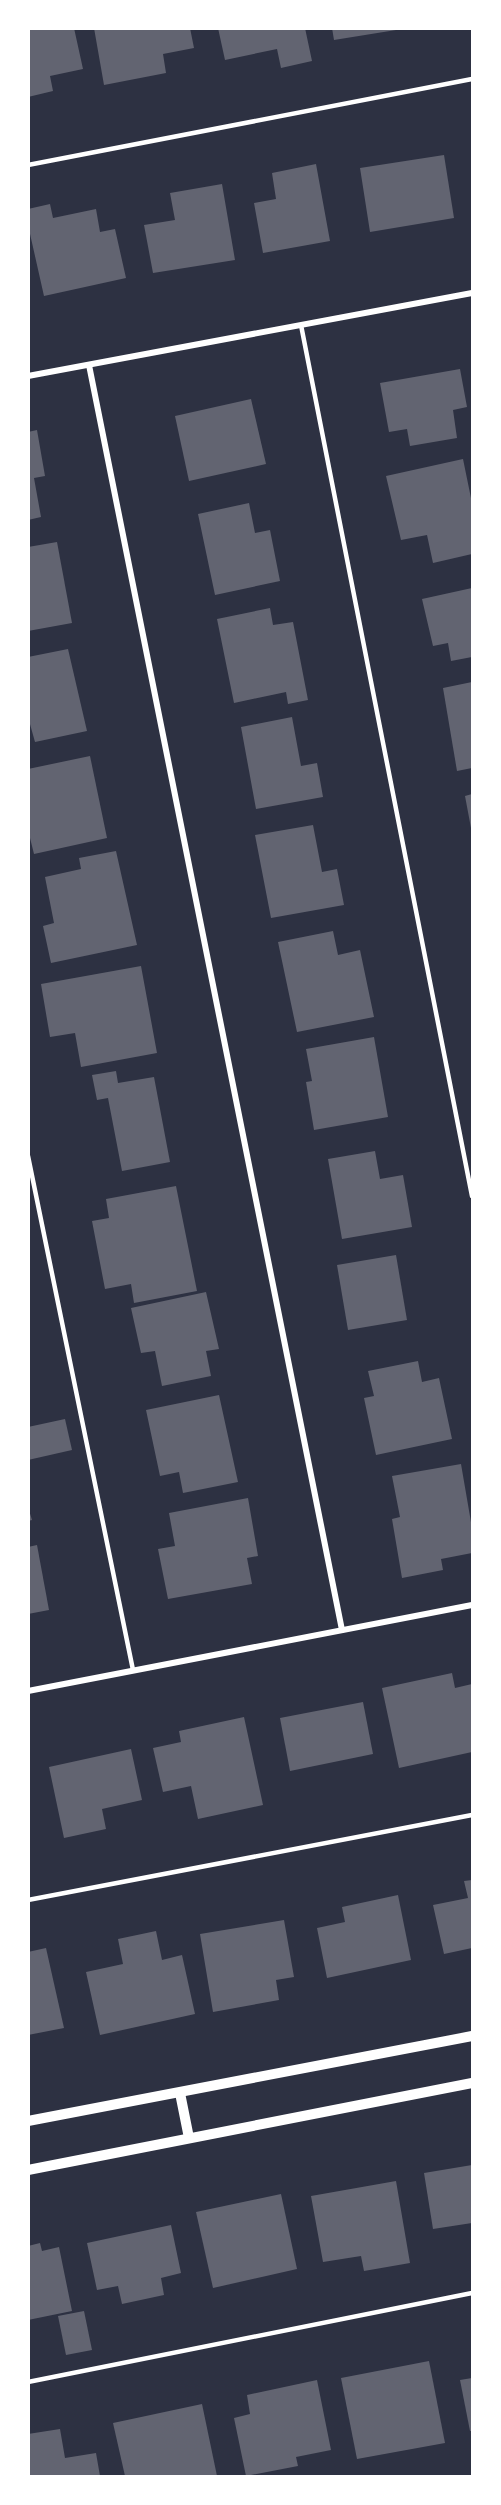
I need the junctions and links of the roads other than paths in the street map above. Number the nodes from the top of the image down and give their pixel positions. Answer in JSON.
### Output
{"nodes":[{"id":1,"x":472,"y":79,"type":"edge"},
{"id":2,"x":28,"y":165,"type":"edge"},
{"id":3,"x":472,"y":293,"type":"edge"},
{"id":4,"x":300,"y":325,"type":"junction"},
{"id":5,"x":89,"y":365,"type":"junction"},
{"id":6,"x":28,"y":376,"type":"edge"},
{"id":7,"x":28,"y":1156,"type":"edge"},
{"id":8,"x":472,"y":1196,"type":"edge"},
{"id":9,"x":472,"y":1605,"type":"edge"},
{"id":10,"x":342,"y":1630,"type":"junction"},
{"id":11,"x":133,"y":1670,"type":"junction"},
{"id":12,"x":28,"y":1690,"type":"edge"},
{"id":13,"x":472,"y":1815,"type":"edge"},
{"id":14,"x":28,"y":1900,"type":"edge"},
{"id":15,"x":472,"y":2036,"type":"edge"},
{"id":16,"x":472,"y":2083,"type":"edge"},
{"id":17,"x":180,"y":2093,"type":"junction"},
{"id":18,"x":28,"y":2121,"type":"edge"},
{"id":19,"x":189,"y":2138,"type":"junction"},
{"id":20,"x":28,"y":2170,"type":"edge"},
{"id":21,"x":472,"y":2293,"type":"edge"},
{"id":22,"x":28,"y":2382,"type":"edge"}],
"edges":[{"from":1,"to":2,"type":"lane"},
{"from":3,"to":4,"type":"street"},
{"from":4,"to":5,"type":"street"},
{"from":4,"to":8,"type":"lane"},
{"from":5,"to":6,"type":"street"},
{"from":5,"to":10,"type":"street"},
{"from":7,"to":11,"type":"lane"},
{"from":9,"to":10,"type":"street"},
{"from":10,"to":11,"type":"street"},
{"from":11,"to":12,"type":"street"},
{"from":13,"to":14,"type":"lane"},
{"from":15,"to":17,"type":"street"},
{"from":16,"to":19,"type":"street"},
{"from":17,"to":18,"type":"street"},
{"from":17,"to":19,"type":"street"},
{"from":19,"to":20,"type":"street"},
{"from":21,"to":22,"type":"lane"}]}
